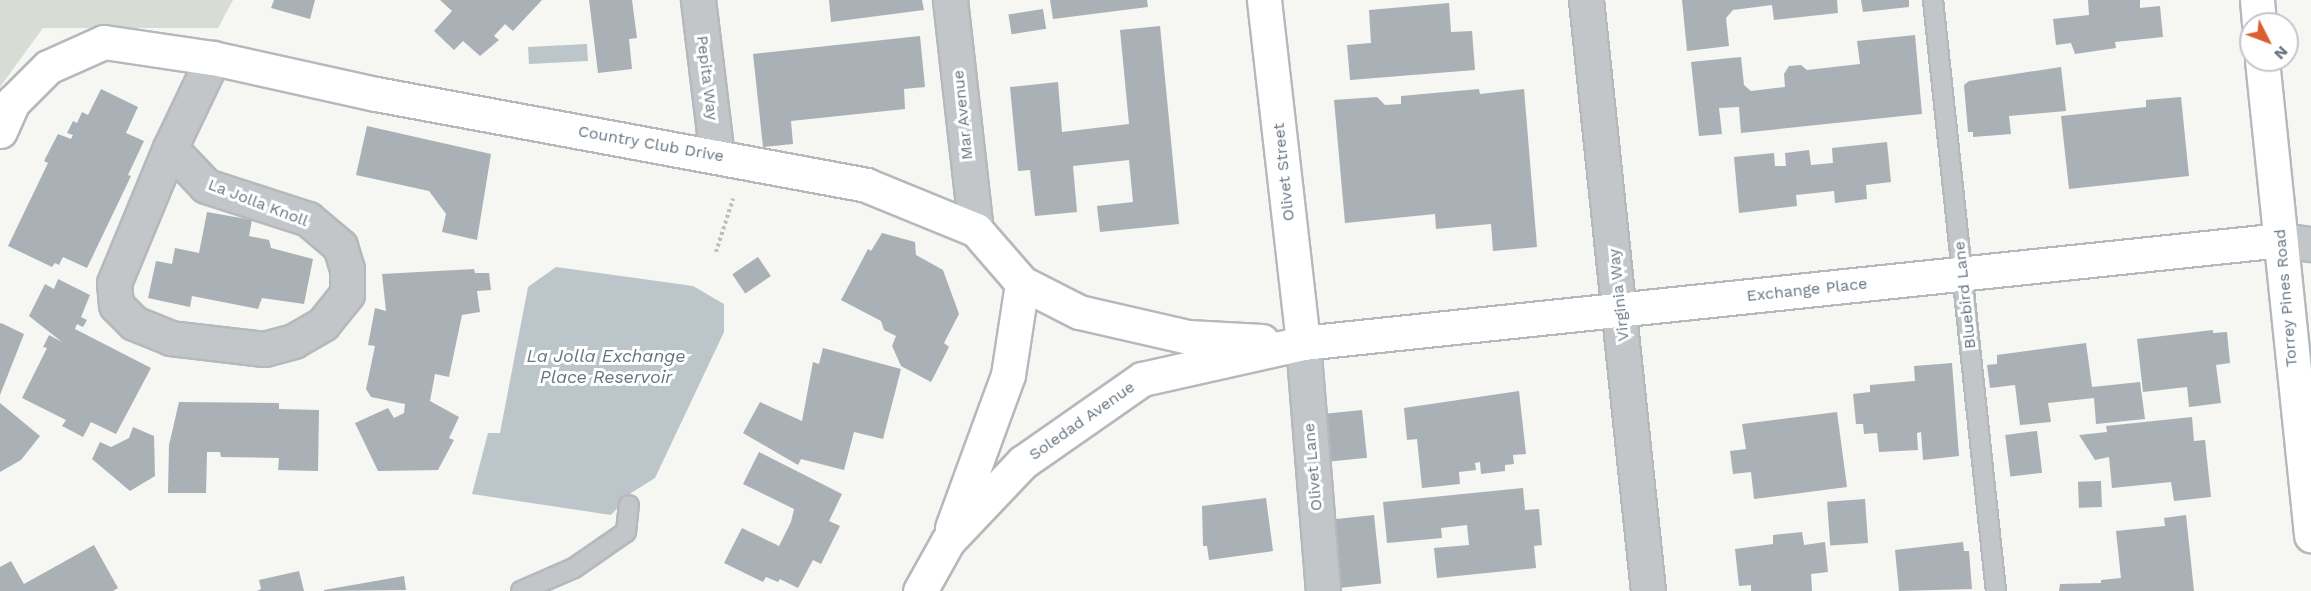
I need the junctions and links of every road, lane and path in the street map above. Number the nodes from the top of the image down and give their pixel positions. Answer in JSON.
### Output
{"nodes":[{"id":1,"x":698,"y":0,"type":"edge"},
{"id":2,"x":950,"y":0,"type":"edge"},
{"id":3,"x":1264,"y":0,"type":"edge"},
{"id":4,"x":1586,"y":0,"type":"edge"},
{"id":5,"x":1933,"y":0,"type":"edge"},
{"id":6,"x":213,"y":58,"type":"junction"},
{"id":7,"x":2264,"y":72,"type":"edge"},
{"id":8,"x":0,"y":132,"type":"edge"},
{"id":9,"x":170,"y":148,"type":"junction"},
{"id":10,"x":731,"y":159,"type":"junction"},
{"id":11,"x":976,"y":230,"type":"junction"},
{"id":12,"x":2296,"y":242,"type":"edge"},
{"id":13,"x":716,"y":252,"type":"dead end"},
{"id":14,"x":1963,"y":275,"type":"junction"},
{"id":15,"x":1022,"y":283,"type":"junction"},
{"id":16,"x":1621,"y":309,"type":"junction"},
{"id":17,"x":1303,"y":343,"type":"junction"},
{"id":18,"x":629,"y":505,"type":"dead end"},
{"id":19,"x":2311,"y":535,"type":"edge"},
{"id":20,"x":948,"y":541,"type":"junction"},
{"id":21,"x":521,"y":591,"type":"edge"},
{"id":22,"x":920,"y":591,"type":"edge"},
{"id":23,"x":1323,"y":591,"type":"edge"},
{"id":24,"x":1648,"y":591,"type":"edge"},
{"id":25,"x":1996,"y":591,"type":"edge"}],
"edges":[{"from":1,"to":10,"type":"street","name":"Pepita Way"},
{"from":2,"to":11,"type":"street","name":"Mar Avenue"},
{"from":3,"to":17,"type":"street","name":"Olivet Street"},
{"from":4,"to":16,"type":"street","name":"Virginia Way"},
{"from":5,"to":14,"type":"lane","name":"Bluebird Lane"},
{"from":6,"to":8,"type":"street","name":"Country Club Drive"},
{"from":6,"to":9,"type":"street","name":"La Jolla Knoll"},
{"from":6,"to":10,"type":"street","name":"Country Club Drive"},
{"from":7,"to":12,"type":"street","name":"Torrey Pines Road"},
{"from":9,"to":9,"type":"street","name":"La Jolla Knoll"},
{"from":10,"to":11,"type":"street","name":"Country Club Drive"},
{"from":10,"to":13,"type":"path"},
{"from":11,"to":15,"type":"street","name":"Country Club Drive"},
{"from":12,"to":14,"type":"street","name":"Exchange Place"},
{"from":12,"to":19,"type":"street","name":"Torrey Pines Road"},
{"from":14,"to":16,"type":"street","name":"Exchange Place"},
{"from":14,"to":25,"type":"lane","name":"Bluebird Lane"},
{"from":15,"to":17,"type":"street","name":"Country Club Drive"},
{"from":15,"to":20,"type":"street"},
{"from":16,"to":17,"type":"street","name":"Exchange Place"},
{"from":16,"to":24,"type":"street","name":"Virginia Way"},
{"from":17,"to":20,"type":"street","name":"Soledad Avenue"},
{"from":17,"to":23,"type":"street","name":"Olivet Lane"},
{"from":18,"to":21,"type":"lane"},
{"from":20,"to":22,"type":"street","name":"Soledad Avenue"}]}
